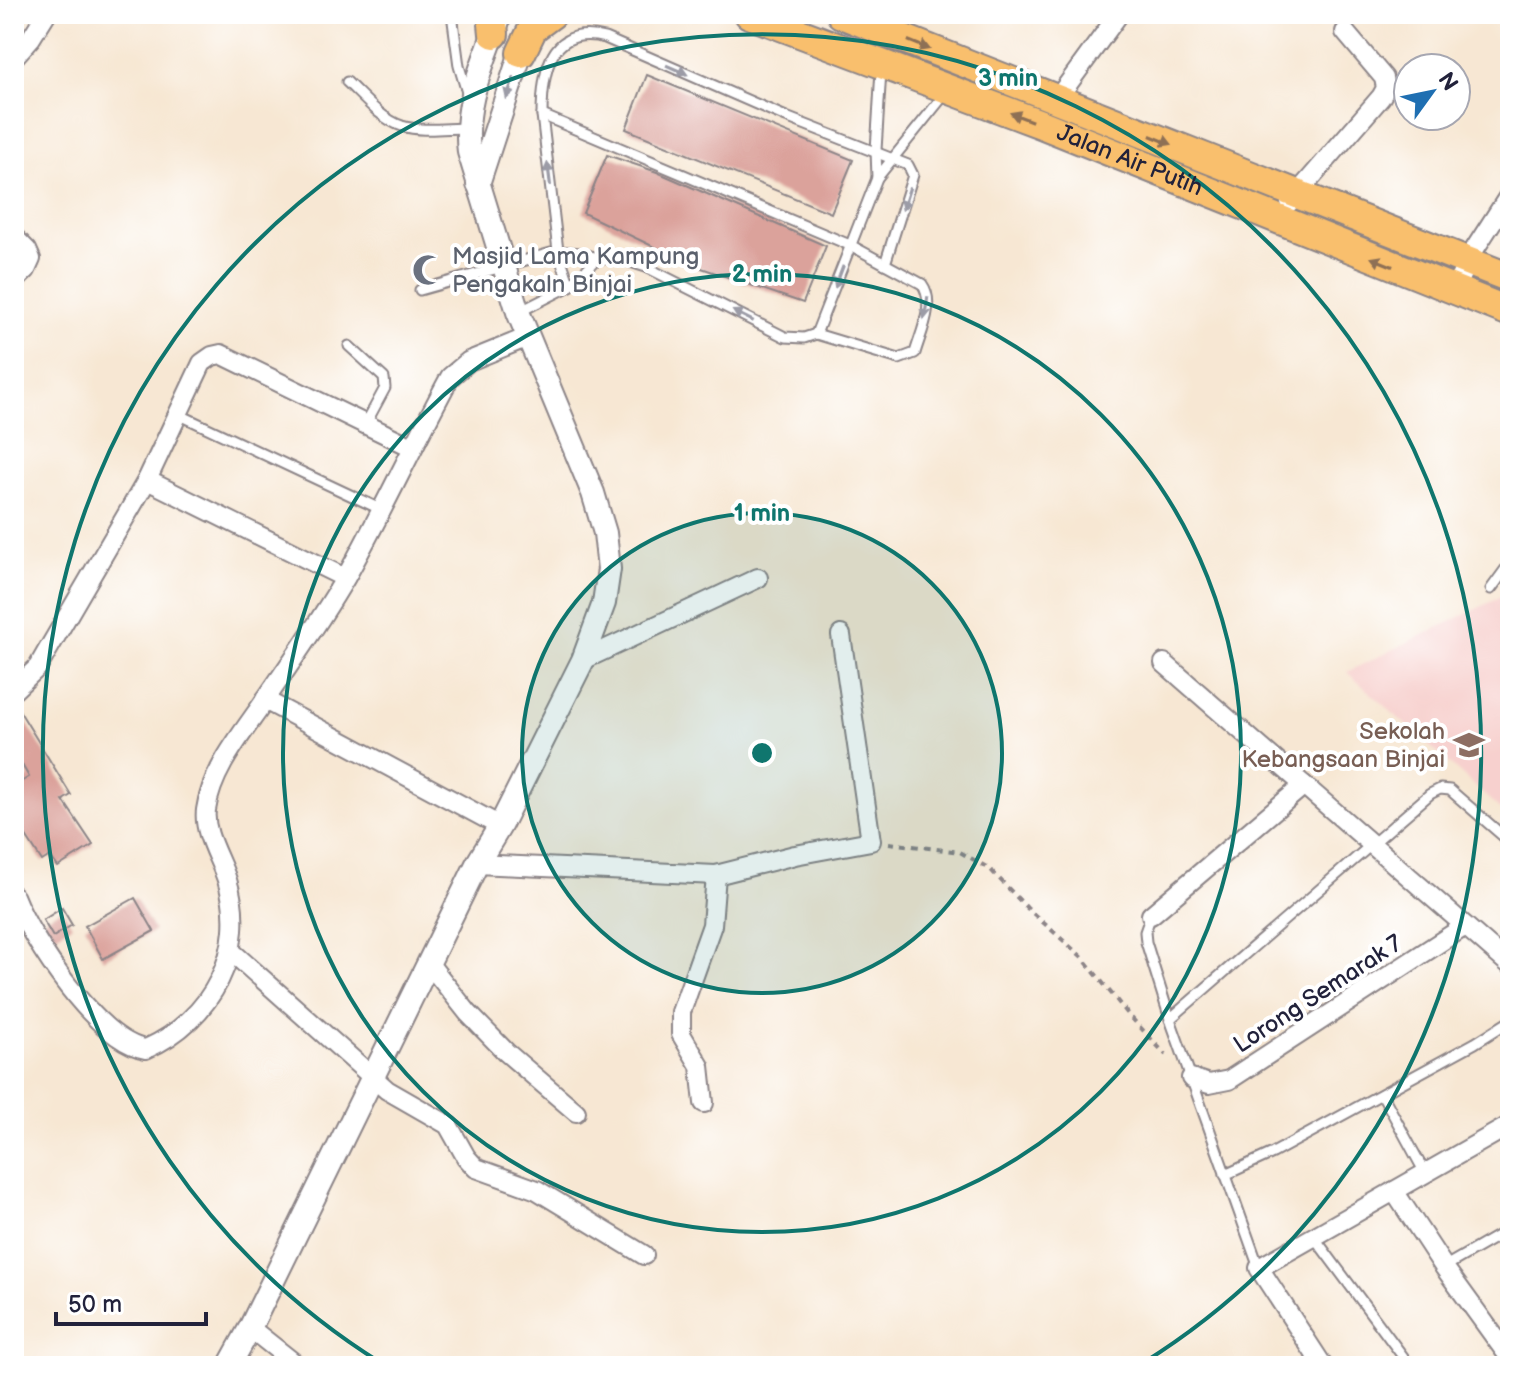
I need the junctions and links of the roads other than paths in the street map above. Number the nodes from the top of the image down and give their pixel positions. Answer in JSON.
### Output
{"nodes":[{"id":1,"x":46,"y":14,"type":"edge"},
{"id":2,"x":452,"y":14,"type":"edge"},
{"id":3,"x":534,"y":14,"type":"edge"},
{"id":4,"x":552,"y":14,"type":"edge"},
{"id":5,"x":749,"y":14,"type":"edge"},
{"id":6,"x":1119,"y":14,"type":"edge"},
{"id":7,"x":845,"y":15,"type":"edge"},
{"id":8,"x":495,"y":21,"type":"edge"},
{"id":9,"x":1345,"y":32,"type":"dead end"},
{"id":10,"x":521,"y":53,"type":"junction"},
{"id":11,"x":14,"y":57,"type":"edge"},
{"id":12,"x":882,"y":64,"type":"junction"},
{"id":13,"x":347,"y":82,"type":"dead end"},
{"id":14,"x":949,"y":90,"type":"junction"},
{"id":15,"x":1057,"y":99,"type":"junction"},
{"id":16,"x":470,"y":104,"type":"junction"},
{"id":17,"x":542,"y":115,"type":"junction"},
{"id":18,"x":466,"y":128,"type":"junction"},
{"id":19,"x":876,"y":150,"type":"junction"},
{"id":20,"x":892,"y":156,"type":"junction"},
{"id":21,"x":877,"y":178,"type":"junction"},
{"id":22,"x":478,"y":184,"type":"junction"},
{"id":23,"x":1297,"y":193,"type":"junction"},
{"id":24,"x":1510,"y":194,"type":"edge"},
{"id":25,"x":1275,"y":219,"type":"junction"},
{"id":26,"x":14,"y":237,"type":"edge"},
{"id":27,"x":852,"y":246,"type":"junction"},
{"id":28,"x":558,"y":251,"type":"junction"},
{"id":29,"x":598,"y":258,"type":"junction"},
{"id":30,"x":1467,"y":261,"type":"junction"},
{"id":31,"x":885,"y":264,"type":"junction"},
{"id":32,"x":503,"y":268,"type":"junction"},
{"id":33,"x":1510,"y":278,"type":"edge"},
{"id":34,"x":14,"y":282,"type":"edge"},
{"id":35,"x":570,"y":286,"type":"junction"},
{"id":36,"x":420,"y":290,"type":"dead end"},
{"id":37,"x":1454,"y":292,"type":"junction"},
{"id":38,"x":518,"y":312,"type":"junction"},
{"id":39,"x":1510,"y":312,"type":"edge"},
{"id":40,"x":816,"y":334,"type":"junction"},
{"id":41,"x":528,"y":337,"type":"junction"},
{"id":42,"x":349,"y":346,"type":"dead end"},
{"id":43,"x":178,"y":414,"type":"junction"},
{"id":44,"x":365,"y":425,"type":"junction"},
{"id":45,"x":412,"y":447,"type":"junction"},
{"id":46,"x":147,"y":480,"type":"junction"},
{"id":47,"x":380,"y":509,"type":"junction"},
{"id":48,"x":1510,"y":563,"type":"edge"},
{"id":49,"x":345,"y":578,"type":"junction"},
{"id":50,"x":758,"y":578,"type":"dead end"},
{"id":51,"x":1491,"y":589,"type":"dead end"},
{"id":52,"x":841,"y":635,"type":"dead end"},
{"id":53,"x":583,"y":660,"type":"junction"},
{"id":54,"x":1164,"y":663,"type":"dead end"},
{"id":55,"x":14,"y":690,"type":"edge"},
{"id":56,"x":265,"y":700,"type":"junction"},
{"id":57,"x":1304,"y":785,"type":"junction"},
{"id":58,"x":500,"y":826,"type":"junction"},
{"id":59,"x":1510,"y":842,"type":"edge"},
{"id":60,"x":1373,"y":845,"type":"junction"},
{"id":61,"x":477,"y":864,"type":"junction"},
{"id":62,"x":716,"y":875,"type":"junction"},
{"id":63,"x":14,"y":896,"type":"edge"},
{"id":64,"x":1151,"y":915,"type":"joint"},
{"id":65,"x":1465,"y":926,"type":"junction"},
{"id":66,"x":232,"y":952,"type":"junction"},
{"id":67,"x":430,"y":965,"type":"junction"},
{"id":68,"x":1510,"y":965,"type":"edge"},
{"id":69,"x":1170,"y":1019,"type":"junction"},
{"id":70,"x":1510,"y":1021,"type":"edge"},
{"id":71,"x":1191,"y":1078,"type":"junction"},
{"id":72,"x":374,"y":1079,"type":"junction"},
{"id":73,"x":1382,"y":1094,"type":"junction"},
{"id":74,"x":704,"y":1103,"type":"dead end"},
{"id":75,"x":576,"y":1112,"type":"dead end"},
{"id":76,"x":1510,"y":1125,"type":"edge"},
{"id":77,"x":1425,"y":1173,"type":"junction"},
{"id":78,"x":1225,"y":1175,"type":"junction"},
{"id":79,"x":1394,"y":1191,"type":"junction"},
{"id":80,"x":1510,"y":1229,"type":"edge"},
{"id":81,"x":1314,"y":1237,"type":"junction"},
{"id":82,"x":644,"y":1255,"type":"dead end"},
{"id":83,"x":1444,"y":1267,"type":"junction"},
{"id":84,"x":1259,"y":1268,"type":"junction"},
{"id":85,"x":250,"y":1328,"type":"junction"},
{"id":86,"x":1504,"y":1337,"type":"edge"},
{"id":87,"x":1510,"y":1358,"type":"edge"},
{"id":88,"x":229,"y":1366,"type":"edge"},
{"id":89,"x":298,"y":1366,"type":"edge"},
{"id":90,"x":1323,"y":1366,"type":"edge"},
{"id":91,"x":1410,"y":1366,"type":"edge"}],
"edges":[{"from":1,"to":11,"type":"street"},
{"from":2,"to":16,"type":"lane"},
{"from":3,"to":10,"type":"street"},
{"from":4,"to":10,"type":"main road"},
{"from":5,"to":12,"type":"main road","name":"Jalan Air Putih"},
{"from":6,"to":15,"type":"street"},
{"from":7,"to":15,"type":"main road","name":"Jalan Air Putih","one_way":true},
{"from":8,"to":16,"type":"street"},
{"from":9,"to":23,"type":"street"},
{"from":10,"to":22,"type":"street","one_way":true},
{"from":12,"to":14,"type":"main road","name":"Jalan Air Putih"},
{"from":12,"to":19,"type":"lane"},
{"from":13,"to":18,"type":"lane"},
{"from":14,"to":20,"type":"lane"},
{"from":25,"to":14,"type":"main road","name":"Jalan Air Putih","one_way":true},
{"from":15,"to":23,"type":"main road","name":"Jalan Air Putih","one_way":true},
{"from":16,"to":18,"type":"street"},
{"from":17,"to":19,"type":"lane","one_way":true},
{"from":17,"to":27,"type":"lane"},
{"from":28,"to":17,"type":"lane","one_way":true},
{"from":18,"to":22,"type":"street"},
{"from":19,"to":20,"type":"lane"},
{"from":19,"to":21,"type":"lane"},
{"from":20,"to":21,"type":"lane"},
{"from":20,"to":31,"type":"lane","one_way":true},
{"from":21,"to":27,"type":"lane"},
{"from":22,"to":32,"type":"street"},
{"from":23,"to":25,"type":"street"},
{"from":23,"to":30,"type":"main road","name":"Jalan Air Putih"},
{"from":24,"to":30,"type":"street"},
{"from":37,"to":25,"type":"main road","name":"Jalan Air Putih","one_way":true},
{"from":26,"to":34,"type":"street"},
{"from":27,"to":31,"type":"lane"},
{"from":27,"to":40,"type":"lane","one_way":true},
{"from":28,"to":29,"type":"lane"},
{"from":28,"to":32,"type":"lane"},
{"from":28,"to":35,"type":"lane"},
{"from":29,"to":35,"type":"lane"},
{"from":40,"to":29,"type":"lane","one_way":true},
{"from":30,"to":33,"type":"main road","name":"Jalan Air Putih"},
{"from":30,"to":37,"type":"street"},
{"from":31,"to":40,"type":"lane","one_way":true},
{"from":32,"to":36,"type":"lane"},
{"from":32,"to":38,"type":"street"},
{"from":35,"to":38,"type":"lane"},
{"from":37,"to":39,"type":"main road","name":"Jalan Air Putih"},
{"from":38,"to":41,"type":"street"},
{"from":41,"to":45,"type":"street"},
{"from":41,"to":53,"type":"street"},
{"from":42,"to":44,"type":"lane"},
{"from":43,"to":44,"type":"street"},
{"from":43,"to":46,"type":"street"},
{"from":43,"to":47,"type":"lane"},
{"from":44,"to":45,"type":"street"},
{"from":45,"to":47,"type":"street"},
{"from":46,"to":49,"type":"street"},
{"from":46,"to":55,"type":"street"},
{"from":47,"to":49,"type":"street"},
{"from":48,"to":51,"type":"lane"},
{"from":49,"to":56,"type":"street"},
{"from":50,"to":53,"type":"street"},
{"from":52,"to":62,"type":"street"},
{"from":53,"to":58,"type":"street"},
{"from":54,"to":57,"type":"street"},
{"from":56,"to":58,"type":"street"},
{"from":56,"to":66,"type":"street"},
{"from":57,"to":60,"type":"street"},
{"from":57,"to":64,"type":"street"},
{"from":58,"to":61,"type":"street"},
{"from":59,"to":60,"type":"lane"},
{"from":60,"to":65,"type":"street"},
{"from":60,"to":69,"type":"lane"},
{"from":61,"to":62,"type":"street"},
{"from":61,"to":67,"type":"street"},
{"from":62,"to":74,"type":"street"},
{"from":63,"to":66,"type":"street"},
{"from":64,"to":69,"type":"lane"},
{"from":65,"to":68,"type":"street"},
{"from":65,"to":71,"type":"street","name":"Lorong Semarak 7"},
{"from":66,"to":72,"type":"street"},
{"from":67,"to":72,"type":"street"},
{"from":67,"to":75,"type":"street"},
{"from":69,"to":71,"type":"lane"},
{"from":70,"to":73,"type":"lane"},
{"from":71,"to":78,"type":"lane"},
{"from":72,"to":82,"type":"street"},
{"from":72,"to":85,"type":"street"},
{"from":73,"to":77,"type":"lane"},
{"from":73,"to":78,"type":"lane"},
{"from":76,"to":77,"type":"street"},
{"from":77,"to":79,"type":"street"},
{"from":78,"to":84,"type":"lane"},
{"from":79,"to":81,"type":"street"},
{"from":79,"to":83,"type":"street"},
{"from":80,"to":83,"type":"lane"},
{"from":81,"to":84,"type":"street"},
{"from":81,"to":91,"type":"lane"},
{"from":83,"to":86,"type":"street"},
{"from":84,"to":90,"type":"street"},
{"from":85,"to":88,"type":"street"},
{"from":85,"to":89,"type":"street"},
{"from":86,"to":87,"type":"street"}]}
